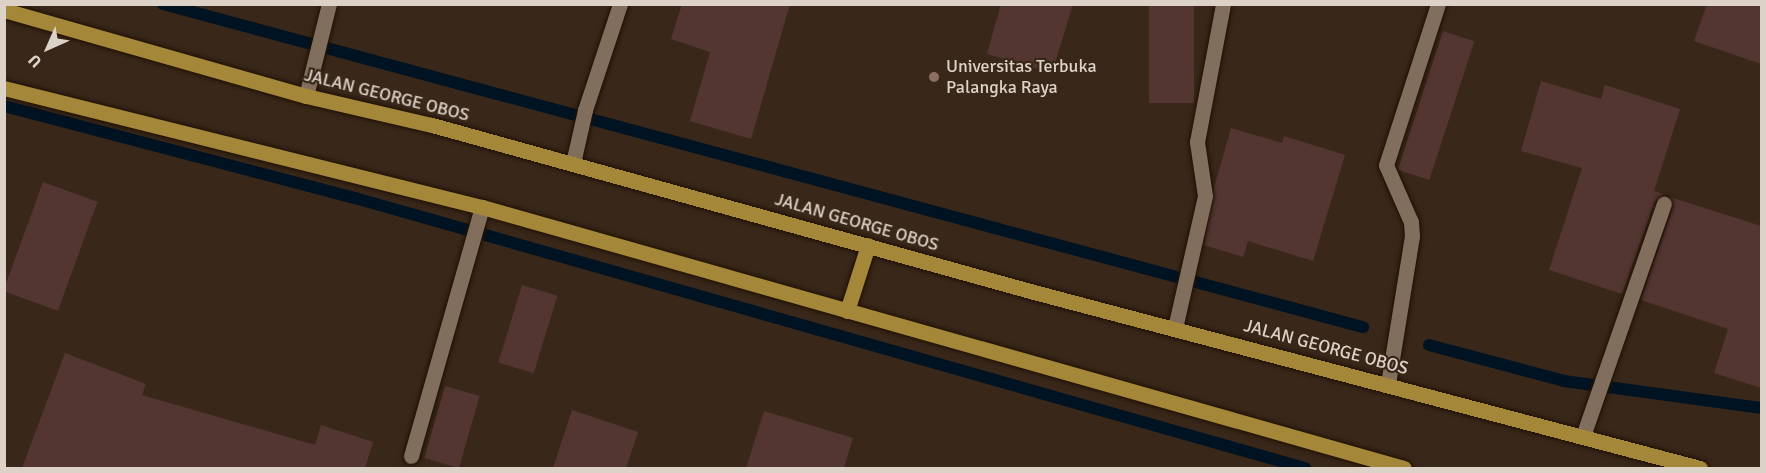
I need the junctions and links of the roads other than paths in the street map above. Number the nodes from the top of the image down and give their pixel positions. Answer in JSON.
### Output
{"nodes":[{"id":1,"x":329,"y":4,"type":"edge"},
{"id":2,"x":620,"y":4,"type":"edge"},
{"id":3,"x":1223,"y":4,"type":"edge"},
{"id":4,"x":1438,"y":4,"type":"edge"},
{"id":5,"x":4,"y":10,"type":"edge"},
{"id":6,"x":4,"y":88,"type":"edge"},
{"id":7,"x":306,"y":96,"type":"junction"},
{"id":8,"x":573,"y":163,"type":"junction"},
{"id":9,"x":1664,"y":204,"type":"dead end"},
{"id":10,"x":482,"y":207,"type":"junction"},
{"id":11,"x":868,"y":245,"type":"junction"},
{"id":12,"x":847,"y":311,"type":"junction"},
{"id":13,"x":1176,"y":328,"type":"junction"},
{"id":14,"x":1388,"y":384,"type":"junction"},
{"id":15,"x":1583,"y":436,"type":"junction"},
{"id":16,"x":411,"y":456,"type":"dead end"},
{"id":17,"x":1382,"y":466,"type":"edge"},
{"id":18,"x":1404,"y":468,"type":"edge"},
{"id":19,"x":1700,"y":468,"type":"edge"}],
"edges":[{"from":1,"to":7,"type":"street"},
{"from":2,"to":8,"type":"street"},
{"from":3,"to":13,"type":"street"},
{"from":4,"to":14,"type":"street"},
{"from":5,"to":7,"type":"main road","name":"JALAN GEORGE OBOS"},
{"from":6,"to":10,"type":"main road"},
{"from":7,"to":8,"type":"main road","name":"JALAN GEORGE OBOS"},
{"from":8,"to":11,"type":"main road","name":"JALAN GEORGE OBOS"},
{"from":9,"to":15,"type":"street"},
{"from":10,"to":12,"type":"main road"},
{"from":10,"to":16,"type":"street"},
{"from":11,"to":12,"type":"main road"},
{"from":11,"to":13,"type":"main road","name":"JALAN GEORGE OBOS"},
{"from":12,"to":17,"type":"main road"},
{"from":13,"to":14,"type":"main road","name":"JALAN GEORGE OBOS"},
{"from":14,"to":15,"type":"main road","name":"JALAN GEORGE OBOS"},
{"from":15,"to":19,"type":"main road","name":"JALAN GEORGE OBOS"},
{"from":17,"to":18,"type":"main road"}]}
